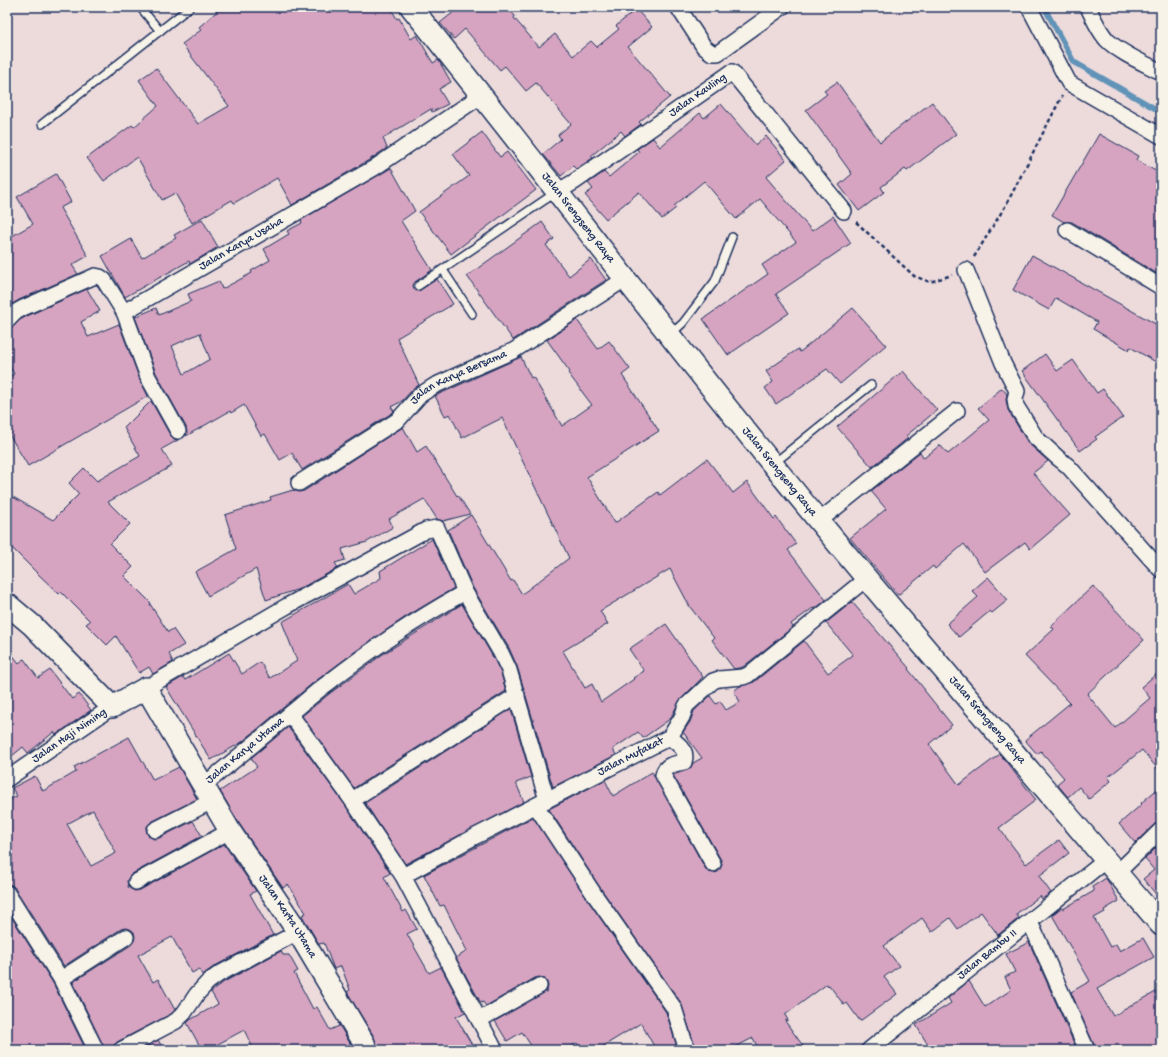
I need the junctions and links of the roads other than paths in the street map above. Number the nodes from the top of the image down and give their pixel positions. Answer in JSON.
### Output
{"nodes":[{"id":1,"x":140,"y":7,"type":"edge"},
{"id":2,"x":190,"y":7,"type":"edge"},
{"id":3,"x":411,"y":7,"type":"edge"},
{"id":4,"x":678,"y":7,"type":"edge"},
{"id":5,"x":782,"y":7,"type":"edge"},
{"id":6,"x":1028,"y":7,"type":"edge"},
{"id":7,"x":1088,"y":7,"type":"edge"},
{"id":8,"x":160,"y":31,"type":"junction"},
{"id":9,"x":1161,"y":72,"type":"edge"},
{"id":10,"x":482,"y":95,"type":"junction"},
{"id":11,"x":42,"y":124,"type":"dead end"},
{"id":12,"x":1161,"y":136,"type":"edge"},
{"id":13,"x":556,"y":192,"type":"junction"},
{"id":14,"x":844,"y":211,"type":"road end"},
{"id":15,"x":1067,"y":230,"type":"dead end"},
{"id":16,"x":732,"y":237,"type":"dead end"},
{"id":17,"x":443,"y":270,"type":"junction"},
{"id":18,"x":966,"y":270,"type":"road end"},
{"id":19,"x":625,"y":279,"type":"junction"},
{"id":20,"x":418,"y":286,"type":"dead end"},
{"id":21,"x":1161,"y":287,"type":"edge"},
{"id":22,"x":124,"y":312,"type":"junction"},
{"id":23,"x":472,"y":314,"type":"dead end"},
{"id":24,"x":7,"y":321,"type":"edge"},
{"id":25,"x":670,"y":335,"type":"junction"},
{"id":26,"x":871,"y":385,"type":"dead end"},
{"id":27,"x":957,"y":411,"type":"dead end"},
{"id":28,"x":178,"y":431,"type":"dead end"},
{"id":29,"x":773,"y":464,"type":"junction"},
{"id":30,"x":299,"y":484,"type":"dead end"},
{"id":31,"x":819,"y":521,"type":"junction"},
{"id":32,"x":1161,"y":570,"type":"edge"},
{"id":33,"x":867,"y":578,"type":"junction"},
{"id":34,"x":465,"y":592,"type":"junction"},
{"id":35,"x":7,"y":604,"type":"edge"},
{"id":36,"x":146,"y":688,"type":"junction"},
{"id":37,"x":517,"y":696,"type":"junction"},
{"id":38,"x":112,"y":707,"type":"junction"},
{"id":39,"x":290,"y":714,"type":"junction"},
{"id":40,"x":670,"y":737,"type":"junction"},
{"id":41,"x":7,"y":779,"type":"edge"},
{"id":42,"x":208,"y":794,"type":"junction"},
{"id":43,"x":352,"y":800,"type":"junction"},
{"id":44,"x":541,"y":803,"type":"junction"},
{"id":45,"x":155,"y":830,"type":"dead end"},
{"id":46,"x":1161,"y":830,"type":"edge"},
{"id":47,"x":230,"y":831,"type":"junction"},
{"id":48,"x":713,"y":864,"type":"dead end"},
{"id":49,"x":1112,"y":866,"type":"junction"},
{"id":50,"x":403,"y":876,"type":"junction"},
{"id":51,"x":136,"y":882,"type":"dead end"},
{"id":52,"x":7,"y":893,"type":"edge"},
{"id":53,"x":1030,"y":922,"type":"junction"},
{"id":54,"x":1161,"y":925,"type":"edge"},
{"id":55,"x":298,"y":932,"type":"junction"},
{"id":56,"x":126,"y":937,"type":"dead end"},
{"id":57,"x":61,"y":979,"type":"junction"},
{"id":58,"x":539,"y":986,"type":"dead end"},
{"id":59,"x":479,"y":1020,"type":"junction"},
{"id":60,"x":96,"y":1050,"type":"edge"},
{"id":61,"x":121,"y":1050,"type":"edge"},
{"id":62,"x":366,"y":1050,"type":"edge"},
{"id":63,"x":494,"y":1050,"type":"edge"},
{"id":64,"x":687,"y":1050,"type":"edge"},
{"id":65,"x":869,"y":1050,"type":"edge"},
{"id":66,"x":1087,"y":1050,"type":"edge"}],
"edges":[{"from":1,"to":8,"type":"lane"},
{"from":2,"to":8,"type":"lane"},
{"from":3,"to":10,"type":"main road","name":"Jalan Srengseng Raya"},
{"from":4,"to":5,"type":"street"},
{"from":6,"to":12,"type":"street"},
{"from":7,"to":9,"type":"street"},
{"from":8,"to":11,"type":"lane"},
{"from":10,"to":13,"type":"main road","name":"Jalan Srengseng Raya"},
{"from":10,"to":22,"type":"street","name":"Jalan Karya Usaha"},
{"from":13,"to":14,"type":"street","name":"Jalan Kavling"},
{"from":13,"to":17,"type":"lane"},
{"from":13,"to":19,"type":"main road","name":"Jalan Srengseng Raya"},
{"from":15,"to":21,"type":"street"},
{"from":16,"to":25,"type":"lane"},
{"from":17,"to":20,"type":"lane"},
{"from":17,"to":23,"type":"lane"},
{"from":18,"to":32,"type":"street"},
{"from":19,"to":25,"type":"main road","name":"Jalan Srengseng Raya"},
{"from":19,"to":30,"type":"street","name":"Jalan Karya Bersama"},
{"from":22,"to":24,"type":"street"},
{"from":22,"to":28,"type":"street"},
{"from":25,"to":29,"type":"main road","name":"Jalan Srengseng Raya"},
{"from":26,"to":29,"type":"lane"},
{"from":27,"to":31,"type":"street"},
{"from":29,"to":31,"type":"main road","name":"Jalan Srengseng Raya"},
{"from":31,"to":33,"type":"main road","name":"Jalan Srengseng Raya"},
{"from":33,"to":40,"type":"street","name":"Jalan Mufakat"},
{"from":33,"to":49,"type":"main road","name":"Jalan Srengseng Raya"},
{"from":34,"to":36,"type":"street"},
{"from":34,"to":37,"type":"street"},
{"from":34,"to":39,"type":"street"},
{"from":35,"to":38,"type":"main road"},
{"from":36,"to":38,"type":"main road"},
{"from":36,"to":42,"type":"main road","name":"Jalan Karya Utama"},
{"from":37,"to":43,"type":"street"},
{"from":37,"to":44,"type":"street"},
{"from":38,"to":41,"type":"street","name":"Jalan Haji Niming"},
{"from":39,"to":42,"type":"street","name":"Jalan Karya Utama"},
{"from":39,"to":43,"type":"street","name":"Jalan Karya Utama"},
{"from":40,"to":44,"type":"street","name":"Jalan Mufakat"},
{"from":40,"to":48,"type":"street"},
{"from":42,"to":45,"type":"street"},
{"from":42,"to":47,"type":"main road","name":"Jalan Karta Utama"},
{"from":43,"to":50,"type":"street","name":"Jalan Karya Utama"},
{"from":44,"to":50,"type":"street","name":"Jalan Mufakat"},
{"from":44,"to":64,"type":"street"},
{"from":46,"to":49,"type":"street","name":"Jalan Bambu II"},
{"from":47,"to":51,"type":"street"},
{"from":47,"to":55,"type":"main road","name":"Jalan Karta Utama"},
{"from":49,"to":53,"type":"street","name":"Jalan Bambu II"},
{"from":49,"to":54,"type":"main road","name":"Jalan Srengseng Raya"},
{"from":50,"to":59,"type":"street","name":"Jalan Karya Utama"},
{"from":52,"to":57,"type":"street"},
{"from":53,"to":65,"type":"street","name":"Jalan Bambu II"},
{"from":53,"to":66,"type":"street"},
{"from":55,"to":61,"type":"street"},
{"from":55,"to":62,"type":"main road","name":"Jalan Karta Utama"},
{"from":56,"to":57,"type":"street"},
{"from":57,"to":60,"type":"street"},
{"from":58,"to":59,"type":"street"},
{"from":59,"to":63,"type":"street","name":"Jalan Karya Utama"}]}
